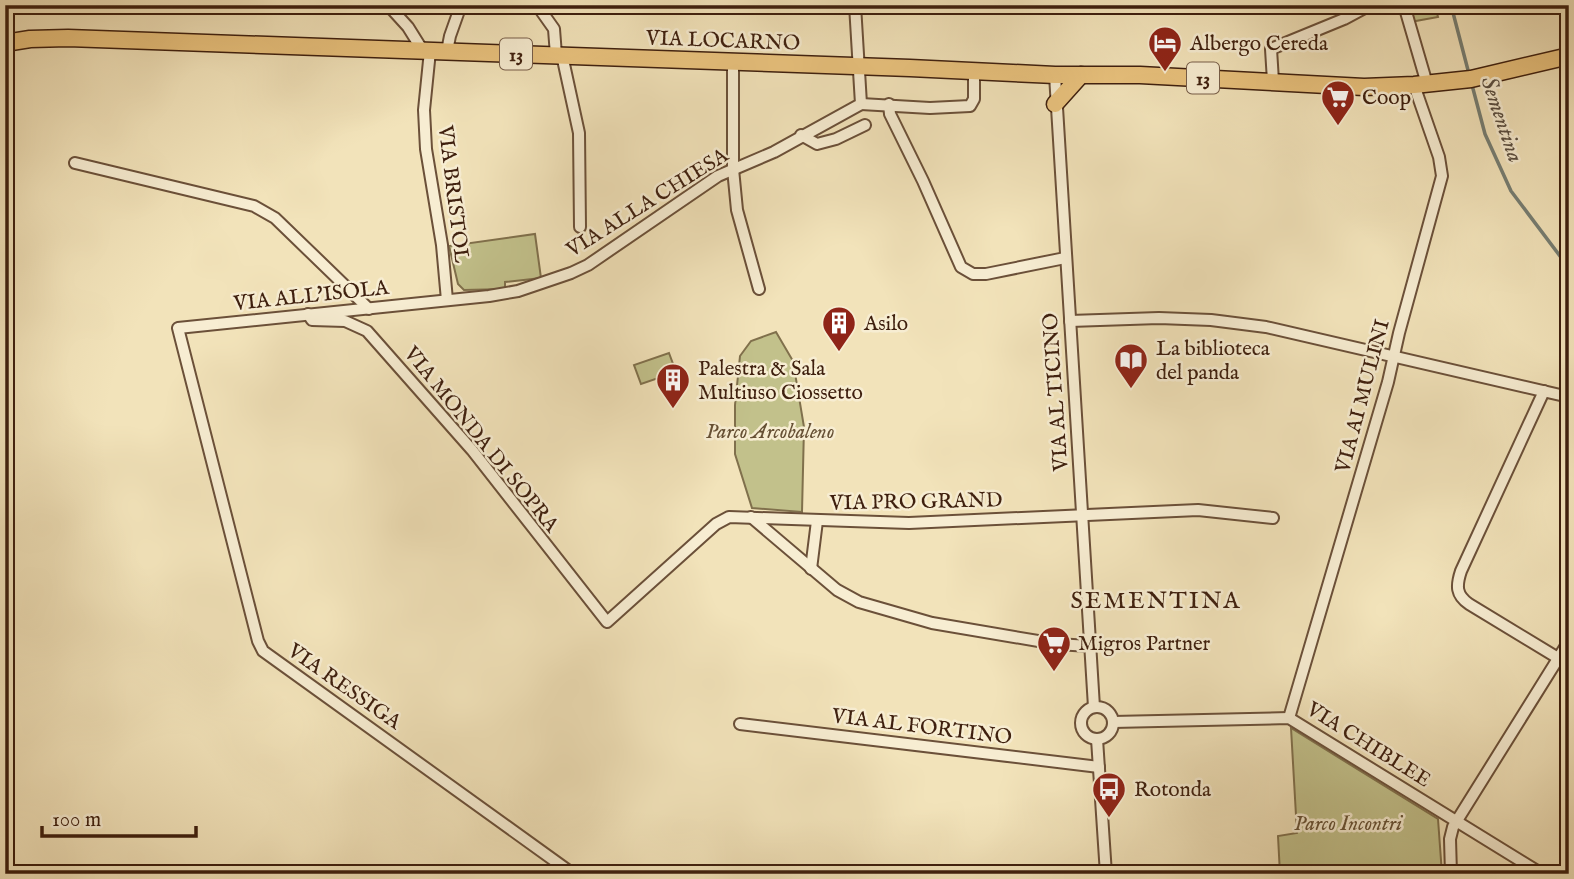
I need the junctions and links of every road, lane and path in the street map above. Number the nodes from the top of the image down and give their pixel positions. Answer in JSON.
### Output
{"nodes":[{"id":1,"x":388,"y":5,"type":"edge"},
{"id":2,"x":461,"y":5,"type":"edge"},
{"id":3,"x":537,"y":5,"type":"edge"},
{"id":4,"x":855,"y":5,"type":"edge"},
{"id":5,"x":1370,"y":5,"type":"edge"},
{"id":6,"x":1404,"y":5,"type":"edge"},
{"id":7,"x":5,"y":43,"type":"edge"},
{"id":8,"x":426,"y":51,"type":"junction"},
{"id":9,"x":447,"y":51,"type":"junction"},
{"id":10,"x":559,"y":55,"type":"junction"},
{"id":11,"x":1569,"y":57,"type":"edge"},
{"id":12,"x":733,"y":61,"type":"junction"},
{"id":13,"x":858,"y":66,"type":"junction"},
{"id":14,"x":974,"y":70,"type":"junction"},
{"id":15,"x":1055,"y":75,"type":"junction"},
{"id":16,"x":1081,"y":75,"type":"junction"},
{"id":17,"x":1273,"y":81,"type":"junction"},
{"id":18,"x":1427,"y":84,"type":"junction"},
{"id":19,"x":861,"y":104,"type":"junction"},
{"id":20,"x":889,"y":104,"type":"junction"},
{"id":21,"x":1055,"y":104,"type":"junction"},
{"id":22,"x":865,"y":125,"type":"dead end"},
{"id":23,"x":801,"y":135,"type":"junction"},
{"id":24,"x":75,"y":163,"type":"dead end"},
{"id":25,"x":733,"y":169,"type":"junction"},
{"id":26,"x":580,"y":227,"type":"dead end"},
{"id":27,"x":1065,"y":258,"type":"junction"},
{"id":28,"x":759,"y":289,"type":"dead end"},
{"id":29,"x":447,"y":300,"type":"junction"},
{"id":30,"x":369,"y":309,"type":"junction"},
{"id":31,"x":308,"y":314,"type":"junction"},
{"id":32,"x":1070,"y":321,"type":"junction"},
{"id":33,"x":178,"y":328,"type":"joint"},
{"id":34,"x":1394,"y":357,"type":"junction"},
{"id":35,"x":1545,"y":391,"type":"junction"},
{"id":36,"x":1569,"y":397,"type":"edge"},
{"id":37,"x":1082,"y":514,"type":"junction"},
{"id":38,"x":751,"y":517,"type":"junction"},
{"id":39,"x":1273,"y":518,"type":"dead end"},
{"id":40,"x":817,"y":521,"type":"junction"},
{"id":41,"x":811,"y":569,"type":"junction"},
{"id":42,"x":607,"y":622,"type":"joint"},
{"id":43,"x":1569,"y":641,"type":"edge"},
{"id":44,"x":1090,"y":646,"type":"junction"},
{"id":45,"x":1558,"y":658,"type":"junction"},
{"id":46,"x":1094,"y":707,"type":"junction"},
{"id":47,"x":1289,"y":718,"type":"junction"},
{"id":48,"x":1113,"y":722,"type":"junction"},
{"id":49,"x":740,"y":723,"type":"dead end"},
{"id":50,"x":1097,"y":739,"type":"junction"},
{"id":51,"x":1099,"y":767,"type":"junction"},
{"id":52,"x":1457,"y":820,"type":"junction"},
{"id":53,"x":573,"y":874,"type":"edge"},
{"id":54,"x":1106,"y":874,"type":"edge"},
{"id":55,"x":1451,"y":874,"type":"edge"},
{"id":56,"x":1542,"y":874,"type":"edge"}],
"edges":[{"from":1,"to":8,"type":"street"},
{"from":2,"to":9,"type":"street"},
{"from":3,"to":10,"type":"street"},
{"from":4,"to":13,"type":"street"},
{"from":5,"to":17,"type":"street"},
{"from":6,"to":18,"type":"street","name":"VIA AI MULINI"},
{"from":7,"to":8,"type":"main road","name":"VIA LOCARNO","number":"13"},
{"from":8,"to":9,"type":"main road","name":"VIA LOCARNO","number":"13"},
{"from":8,"to":29,"type":"street","name":"VIA BRISTOL"},
{"from":9,"to":10,"type":"main road","name":"VIA LOCARNO","number":"13"},
{"from":10,"to":12,"type":"main road","name":"VIA LOCARNO","number":"13"},
{"from":10,"to":26,"type":"street"},
{"from":11,"to":18,"type":"main road","number":"13"},
{"from":12,"to":13,"type":"main road","name":"VIA LOCARNO","number":"13"},
{"from":12,"to":25,"type":"street"},
{"from":13,"to":14,"type":"main road","name":"VIA LOCARNO","number":"13"},
{"from":13,"to":19,"type":"street"},
{"from":14,"to":15,"type":"main road","name":"VIA LOCARNO","number":"13"},
{"from":14,"to":20,"type":"street"},
{"from":15,"to":16,"type":"main road","name":"VIA LOCARNO","number":"13"},
{"from":15,"to":21,"type":"street","name":"VIA AL TICINO"},
{"from":16,"to":17,"type":"main road","name":"VIA LOCARNO","number":"13"},
{"from":16,"to":21,"type":"main road"},
{"from":17,"to":18,"type":"main road","name":"VIA LOCARNO","number":"13"},
{"from":18,"to":34,"type":"street","name":"VIA AI MULINI"},
{"from":19,"to":20,"type":"street"},
{"from":19,"to":23,"type":"street","name":"VIA ALLA CHIESA"},
{"from":20,"to":27,"type":"street"},
{"from":21,"to":27,"type":"street","name":"VIA AL TICINO"},
{"from":22,"to":23,"type":"street"},
{"from":23,"to":25,"type":"street","name":"VIA ALLA CHIESA"},
{"from":24,"to":30,"type":"street"},
{"from":25,"to":28,"type":"street"},
{"from":25,"to":29,"type":"street","name":"VIA ALLA CHIESA"},
{"from":27,"to":32,"type":"street","name":"VIA AL TICINO"},
{"from":29,"to":30,"type":"street","name":"VIA ALL'ISOLA"},
{"from":30,"to":31,"type":"street","name":"VIA ALL'ISOLA"},
{"from":31,"to":33,"type":"street","name":"VIA ALL'ISOLA"},
{"from":31,"to":42,"type":"street","name":"VIA MONDA DI SOPRA"},
{"from":32,"to":34,"type":"street"},
{"from":32,"to":37,"type":"street","name":"VIA AL TICINO"},
{"from":33,"to":53,"type":"street","name":"VIA RESSIGA"},
{"from":34,"to":35,"type":"street"},
{"from":34,"to":47,"type":"street","name":"VIA AI MULINI"},
{"from":35,"to":36,"type":"street"},
{"from":35,"to":45,"type":"street"},
{"from":37,"to":39,"type":"street","name":"VIA PRO GRAND"},
{"from":37,"to":40,"type":"street","name":"VIA PRO GRAND"},
{"from":37,"to":44,"type":"street","name":"VIA AL TICINO"},
{"from":38,"to":40,"type":"street","name":"VIA PRO GRAND"},
{"from":38,"to":41,"type":"street"},
{"from":38,"to":42,"type":"street","name":"VIA PRO GRAND"},
{"from":40,"to":41,"type":"street"},
{"from":41,"to":44,"type":"street"},
{"from":43,"to":45,"type":"street"},
{"from":44,"to":46,"type":"street","name":"VIA AL TICINO"},
{"from":45,"to":52,"type":"street"},
{"from":46,"to":48,"type":"street"},
{"from":46,"to":50,"type":"street"},
{"from":47,"to":48,"type":"street","name":"VIA CHIBLEE"},
{"from":47,"to":52,"type":"street","name":"VIA CHIBLEE"},
{"from":48,"to":50,"type":"street"},
{"from":49,"to":51,"type":"street","name":"VIA AL FORTINO"},
{"from":50,"to":51,"type":"street"},
{"from":51,"to":54,"type":"street"},
{"from":52,"to":55,"type":"street"},
{"from":52,"to":56,"type":"street","name":"VIA CHIBLEE"}]}
